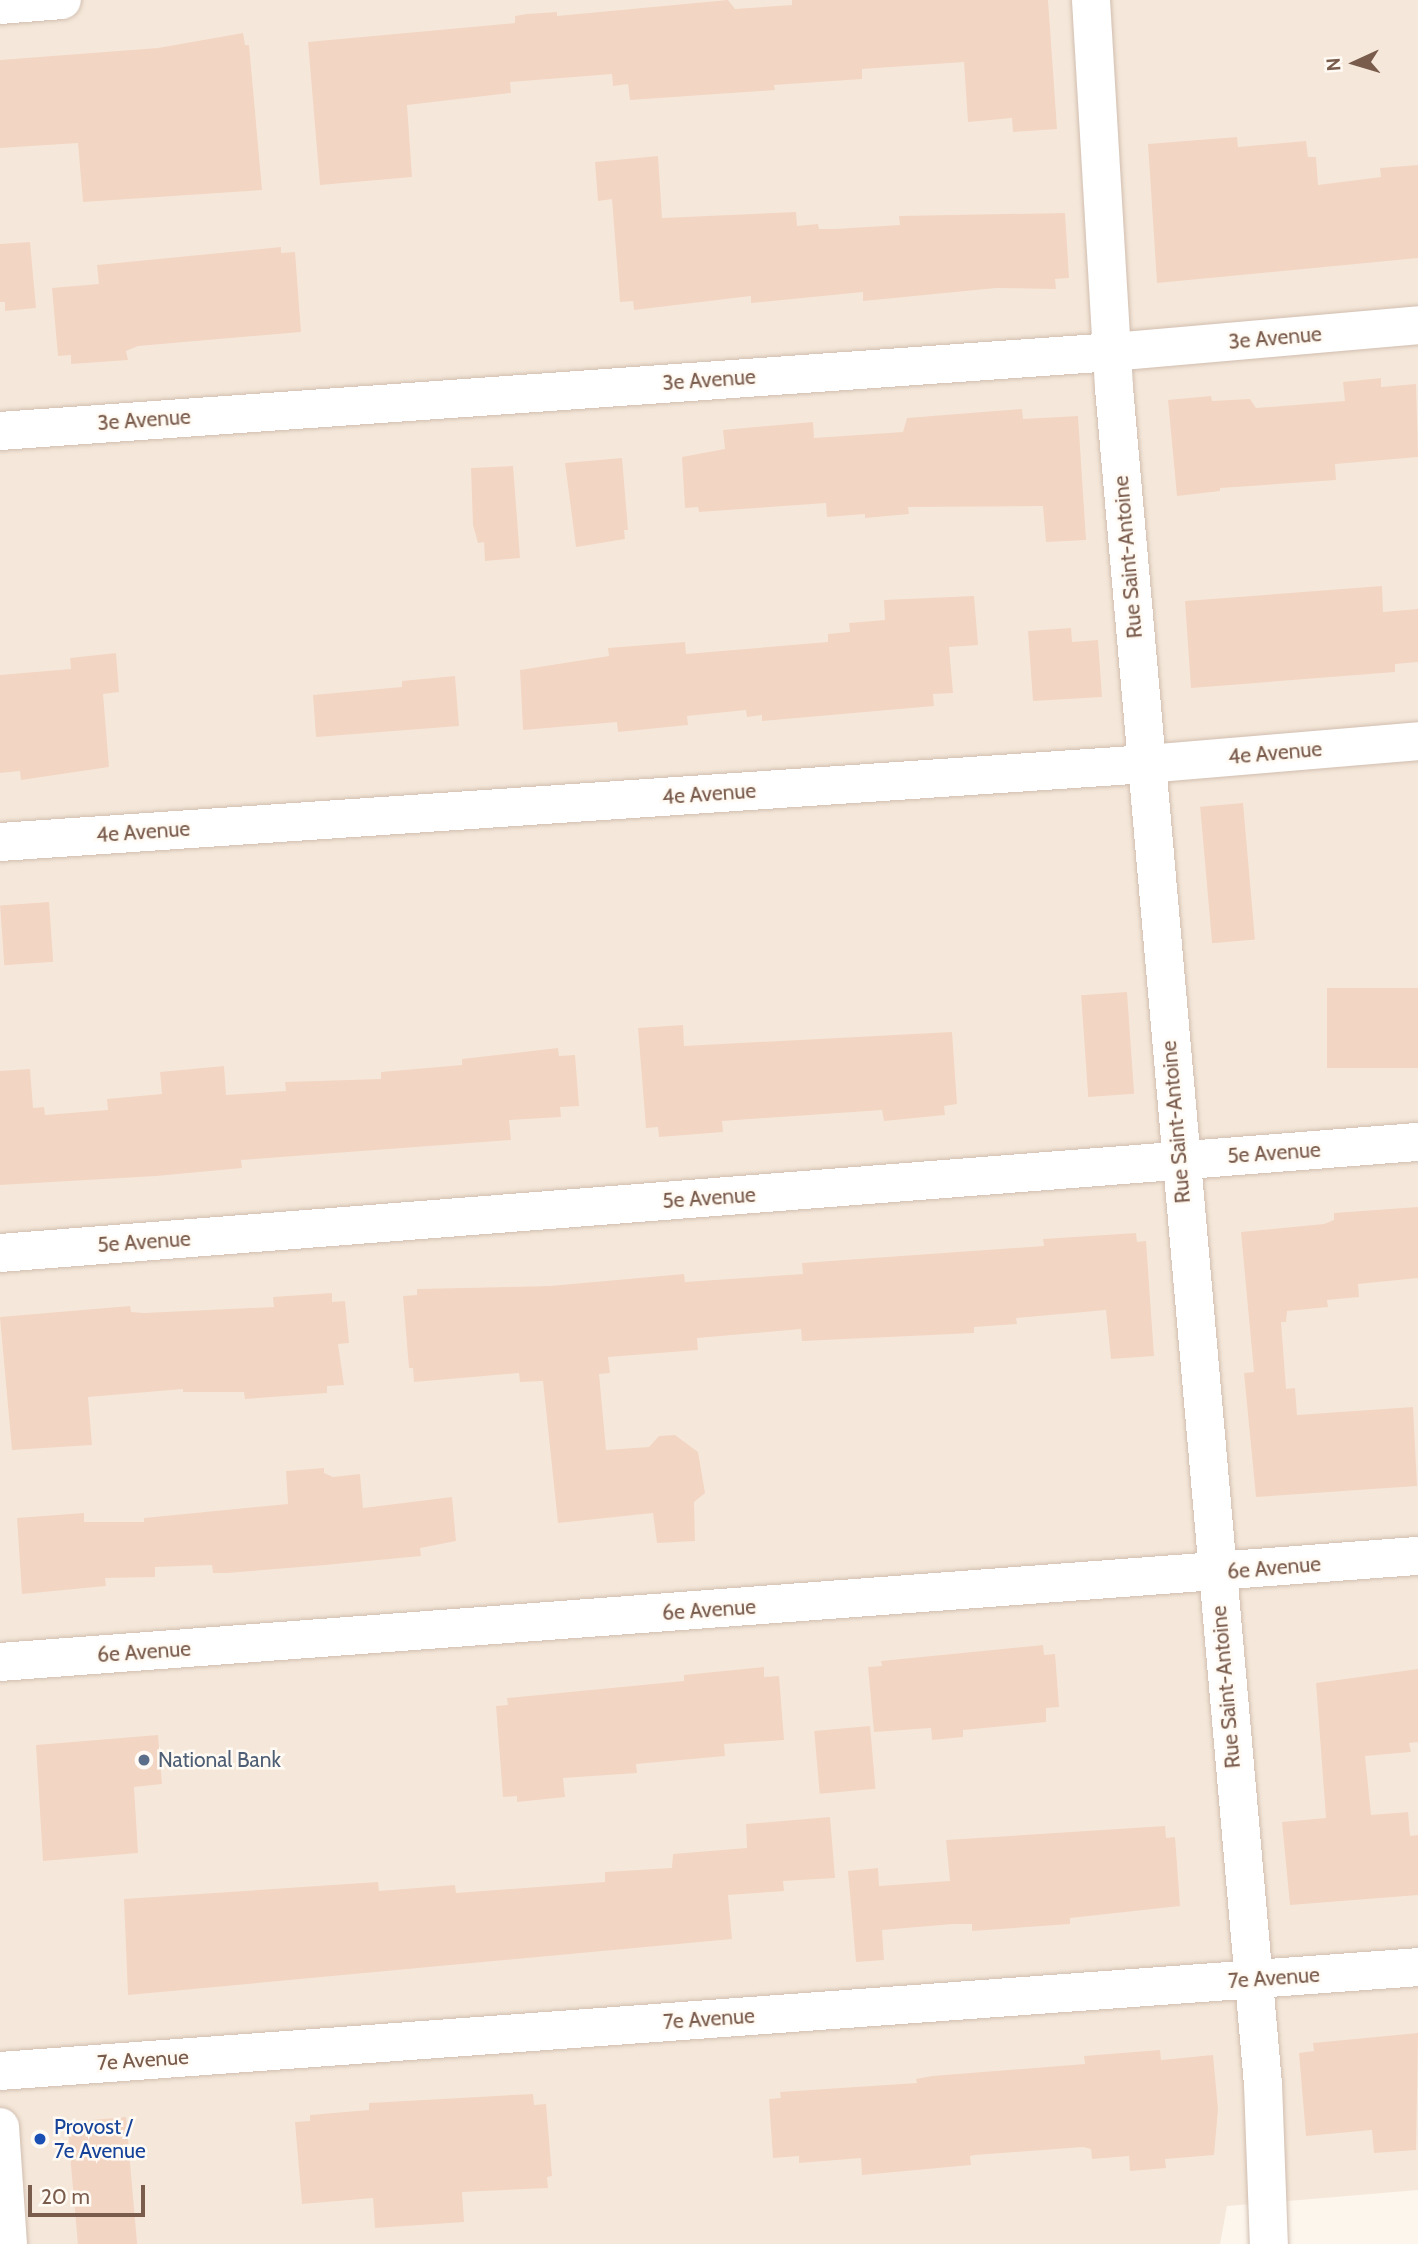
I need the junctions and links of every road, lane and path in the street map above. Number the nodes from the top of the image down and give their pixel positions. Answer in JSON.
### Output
{"nodes":[{"id":1,"x":62,"y":0,"type":"edge"},
{"id":2,"x":1091,"y":0,"type":"edge"},
{"id":3,"x":0,"y":5,"type":"edge"},
{"id":4,"x":1418,"y":325,"type":"edge"},
{"id":5,"x":1112,"y":352,"type":"junction"},
{"id":6,"x":0,"y":430,"type":"edge"},
{"id":7,"x":1418,"y":741,"type":"edge"},
{"id":8,"x":1146,"y":764,"type":"junction"},
{"id":9,"x":0,"y":842,"type":"edge"},
{"id":10,"x":1418,"y":1142,"type":"edge"},
{"id":11,"x":1179,"y":1161,"type":"junction"},
{"id":12,"x":0,"y":1253,"type":"edge"},
{"id":13,"x":1418,"y":1556,"type":"edge"},
{"id":14,"x":1216,"y":1572,"type":"junction"},
{"id":15,"x":0,"y":1662,"type":"edge"},
{"id":16,"x":1418,"y":1967,"type":"edge"},
{"id":17,"x":1253,"y":1980,"type":"junction"},
{"id":18,"x":0,"y":2071,"type":"edge"},
{"id":19,"x":0,"y":2127,"type":"edge"},
{"id":20,"x":8,"y":2244,"type":"edge"},
{"id":21,"x":1269,"y":2244,"type":"edge"}],
"edges":[{"from":1,"to":3,"type":"street"},
{"from":2,"to":5,"type":"street","name":"Rue Saint-Antoine"},
{"from":4,"to":5,"type":"street","name":"3e Avenue"},
{"from":5,"to":6,"type":"street","name":"3e Avenue"},
{"from":5,"to":8,"type":"street","name":"Rue Saint-Antoine"},
{"from":7,"to":8,"type":"street","name":"4e Avenue"},
{"from":8,"to":9,"type":"street","name":"4e Avenue"},
{"from":8,"to":11,"type":"street","name":"Rue Saint-Antoine"},
{"from":10,"to":11,"type":"street","name":"5e Avenue"},
{"from":11,"to":12,"type":"street","name":"5e Avenue"},
{"from":11,"to":14,"type":"street","name":"Rue Saint-Antoine"},
{"from":13,"to":14,"type":"street","name":"6e Avenue"},
{"from":14,"to":15,"type":"street","name":"6e Avenue"},
{"from":14,"to":17,"type":"street","name":"Rue Saint-Antoine"},
{"from":16,"to":17,"type":"street","name":"7e Avenue"},
{"from":17,"to":18,"type":"street","name":"7e Avenue"},
{"from":17,"to":21,"type":"street","name":"Rue Saint-Antoine"},
{"from":19,"to":20,"type":"street"}]}
